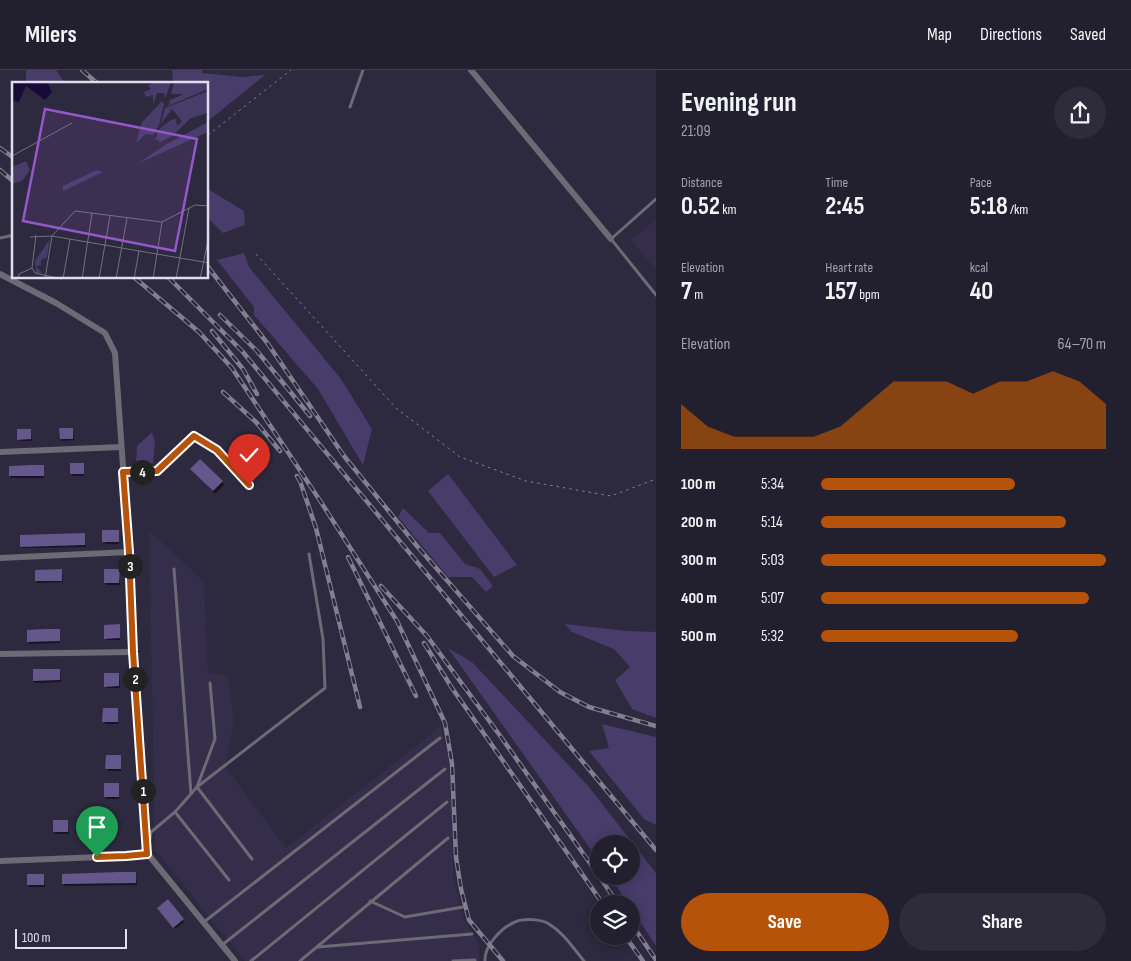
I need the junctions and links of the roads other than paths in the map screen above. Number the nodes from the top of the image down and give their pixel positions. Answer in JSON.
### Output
{"nodes":[{"id":1,"x":363,"y":70,"type":"edge"},
{"id":2,"x":471,"y":70,"type":"edge"},
{"id":3,"x":350,"y":107,"type":"dead end"},
{"id":4,"x":656,"y":199,"type":"edge"},
{"id":5,"x":610,"y":240,"type":"junction"},
{"id":6,"x":0,"y":274,"type":"edge"},
{"id":7,"x":656,"y":295,"type":"edge"},
{"id":8,"x":121,"y":447,"type":"junction"},
{"id":9,"x":0,"y":452,"type":"edge"},
{"id":10,"x":123,"y":472,"type":"junction"},
{"id":11,"x":249,"y":485,"type":"dead end"},
{"id":12,"x":129,"y":552,"type":"junction"},
{"id":13,"x":309,"y":554,"type":"dead end"},
{"id":14,"x":0,"y":558,"type":"edge"},
{"id":15,"x":174,"y":568,"type":"dead end"},
{"id":16,"x":133,"y":652,"type":"junction"},
{"id":17,"x":0,"y":654,"type":"edge"},
{"id":18,"x":210,"y":684,"type":"dead end"},
{"id":19,"x":440,"y":738,"type":"dead end"},
{"id":20,"x":445,"y":769,"type":"dead end"},
{"id":21,"x":197,"y":787,"type":"junction"},
{"id":22,"x":191,"y":795,"type":"junction"},
{"id":23,"x":447,"y":802,"type":"dead end"},
{"id":24,"x":174,"y":812,"type":"junction"},
{"id":25,"x":448,"y":838,"type":"dead end"},
{"id":26,"x":147,"y":854,"type":"junction"},
{"id":27,"x":252,"y":859,"type":"dead end"},
{"id":28,"x":0,"y":861,"type":"edge"},
{"id":29,"x":229,"y":880,"type":"dead end"},
{"id":30,"x":370,"y":902,"type":"junction"},
{"id":31,"x":463,"y":907,"type":"dead end"},
{"id":32,"x":204,"y":922,"type":"junction"},
{"id":33,"x":472,"y":934,"type":"dead end"},
{"id":34,"x":222,"y":945,"type":"junction"},
{"id":35,"x":316,"y":947,"type":"junction"},
{"id":36,"x":475,"y":960,"type":"dead end"},
{"id":37,"x":235,"y":961,"type":"edge"},
{"id":38,"x":251,"y":961,"type":"edge"},
{"id":39,"x":300,"y":961,"type":"edge"},
{"id":40,"x":453,"y":961,"type":"edge"},
{"id":41,"x":485,"y":961,"type":"edge"},
{"id":42,"x":584,"y":961,"type":"edge"}],
"edges":[{"from":1,"to":3,"type":"lane"},
{"from":2,"to":5,"type":"street"},
{"from":4,"to":5,"type":"lane"},
{"from":5,"to":7,"type":"lane"},
{"from":6,"to":8,"type":"street"},
{"from":8,"to":9,"type":"street"},
{"from":8,"to":10,"type":"street"},
{"from":10,"to":11,"type":"lane"},
{"from":10,"to":12,"type":"street"},
{"from":12,"to":14,"type":"street"},
{"from":12,"to":16,"type":"street"},
{"from":13,"to":21,"type":"lane"},
{"from":15,"to":22,"type":"lane"},
{"from":16,"to":17,"type":"street"},
{"from":16,"to":26,"type":"street"},
{"from":18,"to":21,"type":"lane"},
{"from":19,"to":32,"type":"lane"},
{"from":20,"to":34,"type":"lane"},
{"from":21,"to":22,"type":"lane"},
{"from":21,"to":27,"type":"lane"},
{"from":22,"to":24,"type":"lane"},
{"from":23,"to":38,"type":"lane"},
{"from":24,"to":26,"type":"lane"},
{"from":24,"to":29,"type":"lane"},
{"from":25,"to":30,"type":"lane"},
{"from":26,"to":28,"type":"street"},
{"from":26,"to":32,"type":"street"},
{"from":30,"to":31,"type":"lane"},
{"from":30,"to":35,"type":"lane"},
{"from":32,"to":34,"type":"street"},
{"from":33,"to":35,"type":"lane"},
{"from":34,"to":37,"type":"street"},
{"from":35,"to":39,"type":"lane"},
{"from":36,"to":40,"type":"lane"},
{"from":41,"to":42,"type":"lane"}]}
